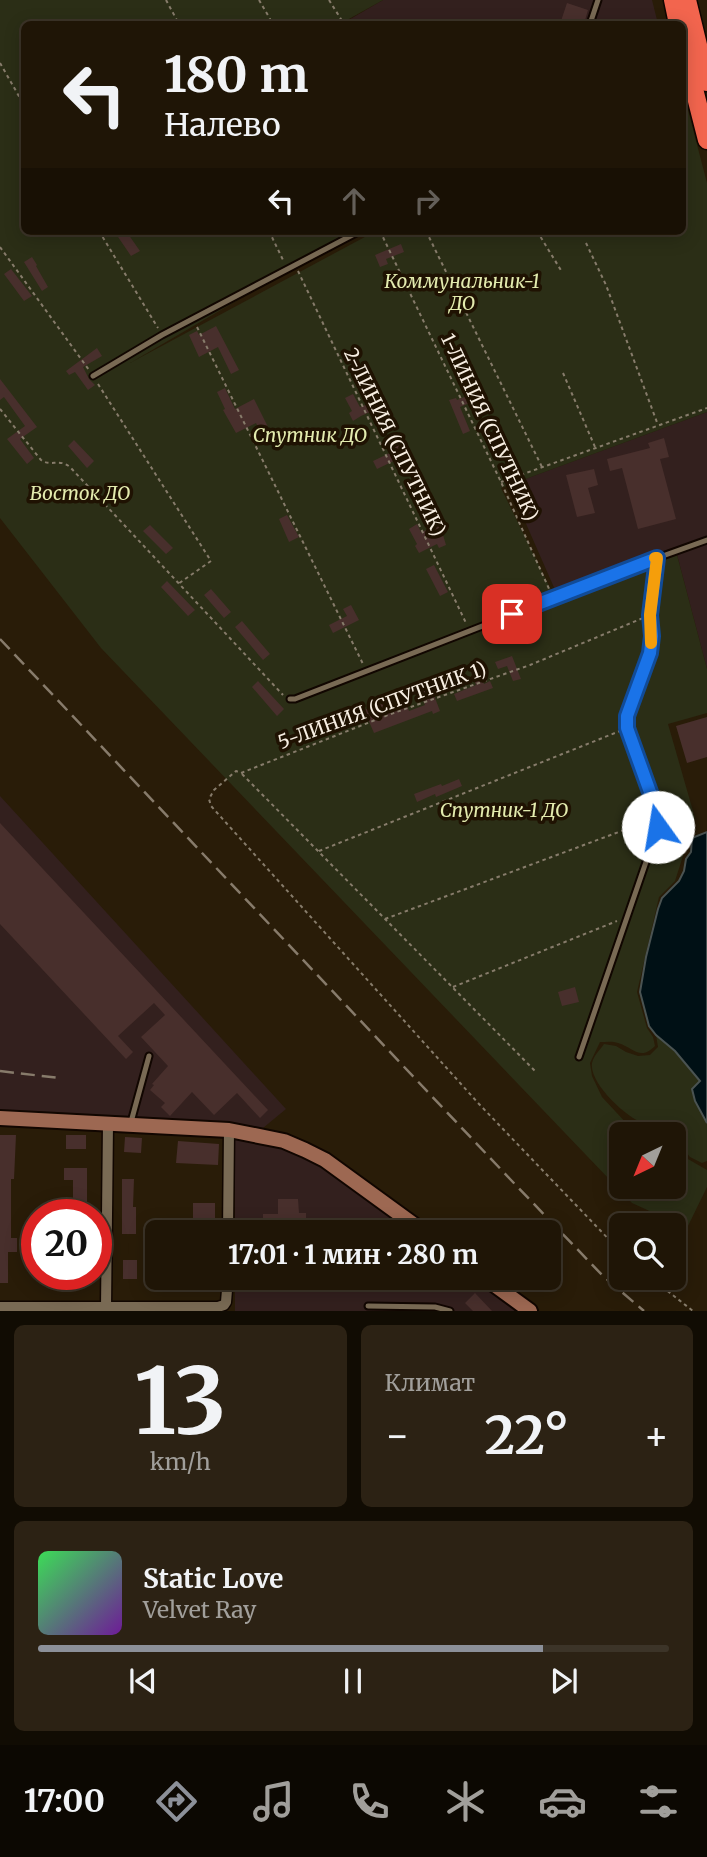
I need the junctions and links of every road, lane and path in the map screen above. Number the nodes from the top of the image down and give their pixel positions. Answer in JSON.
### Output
{"nodes":[{"id":1,"x":166,"y":0,"type":"edge"},
{"id":2,"x":259,"y":0,"type":"edge"},
{"id":3,"x":329,"y":0,"type":"edge"},
{"id":4,"x":598,"y":0,"type":"edge"},
{"id":5,"x":673,"y":0,"type":"edge"},
{"id":6,"x":687,"y":0,"type":"edge"},
{"id":7,"x":177,"y":21,"type":"edge"},
{"id":8,"x":271,"y":21,"type":"edge"},
{"id":9,"x":342,"y":21,"type":"edge"},
{"id":10,"x":591,"y":21,"type":"edge"},
{"id":11,"x":677,"y":21,"type":"edge"},
{"id":12,"x":686,"y":52,"type":"edge"},
{"id":13,"x":0,"y":63,"type":"edge"},
{"id":14,"x":697,"y":79,"type":"edge"},
{"id":15,"x":21,"y":98,"type":"edge"},
{"id":16,"x":707,"y":140,"type":"edge"},
{"id":17,"x":101,"y":235,"type":"edge"},
{"id":18,"x":271,"y":235,"type":"edge"},
{"id":19,"x":352,"y":235,"type":"edge"},
{"id":20,"x":382,"y":235,"type":"edge"},
{"id":21,"x":428,"y":235,"type":"edge"},
{"id":22,"x":539,"y":235,"type":"edge"},
{"id":23,"x":586,"y":243,"type":"dead end"},
{"id":24,"x":0,"y":247,"type":"edge"},
{"id":25,"x":295,"y":265,"type":"junction"},
{"id":26,"x":288,"y":269,"type":"junction"},
{"id":27,"x":562,"y":272,"type":"dead end"},
{"id":28,"x":194,"y":318,"type":"junction"},
{"id":29,"x":162,"y":335,"type":"junction"},
{"id":30,"x":563,"y":373,"type":"dead end"},
{"id":31,"x":93,"y":376,"type":"junction"},
{"id":32,"x":707,"y":408,"type":"edge"},
{"id":33,"x":0,"y":409,"type":"edge"},
{"id":34,"x":658,"y":426,"type":"junction"},
{"id":35,"x":596,"y":448,"type":"junction"},
{"id":36,"x":542,"y":467,"type":"junction"},
{"id":37,"x":501,"y":482,"type":"junction"},
{"id":38,"x":707,"y":540,"type":"edge"},
{"id":39,"x":657,"y":558,"type":"junction"},
{"id":40,"x":178,"y":584,"type":"junction"},
{"id":41,"x":553,"y":598,"type":"junction"},
{"id":42,"x":650,"y":615,"type":"junction"},
{"id":43,"x":470,"y":630,"type":"junction"},
{"id":44,"x":367,"y":671,"type":"junction"},
{"id":45,"x":289,"y":699,"type":"joint"},
{"id":46,"x":627,"y":728,"type":"junction"},
{"id":47,"x":241,"y":773,"type":"junction"},
{"id":48,"x":659,"y":817,"type":"junction"},
{"id":49,"x":318,"y":851,"type":"junction"},
{"id":50,"x":628,"y":917,"type":"junction"},
{"id":51,"x":384,"y":919,"type":"junction"},
{"id":52,"x":453,"y":988,"type":"junction"},
{"id":53,"x":149,"y":1056,"type":"dead end"},
{"id":54,"x":579,"y":1057,"type":"dead end"},
{"id":55,"x":536,"y":1072,"type":"dead end"},
{"id":56,"x":0,"y":1118,"type":"edge"},
{"id":57,"x":107,"y":1124,"type":"junction"},
{"id":58,"x":130,"y":1125,"type":"junction"},
{"id":59,"x":229,"y":1130,"type":"junction"},
{"id":60,"x":228,"y":1220,"type":"edge"},
{"id":61,"x":408,"y":1220,"type":"edge"},
{"id":62,"x":609,"y":1239,"type":"edge"},
{"id":63,"x":228,"y":1290,"type":"edge"},
{"id":64,"x":501,"y":1290,"type":"edge"},
{"id":65,"x":666,"y":1290,"type":"edge"},
{"id":66,"x":0,"y":1307,"type":"edge"},
{"id":67,"x":106,"y":1307,"type":"junction"},
{"id":68,"x":368,"y":1307,"type":"dead end"},
{"id":69,"x":66,"y":1309,"type":"edge"},
{"id":70,"x":450,"y":1311,"type":"edge"},
{"id":71,"x":530,"y":1311,"type":"edge"},
{"id":72,"x":693,"y":1311,"type":"edge"}],
"edges":[{"from":1,"to":7,"type":"path"},
{"from":2,"to":8,"type":"path"},
{"from":3,"to":9,"type":"path"},
{"from":4,"to":10,"type":"lane"},
{"from":5,"to":11,"type":"highway"},
{"from":6,"to":14,"type":"highway"},
{"from":12,"to":14,"type":"highway"},
{"from":13,"to":15,"type":"path"},
{"from":14,"to":16,"type":"highway"},
{"from":17,"to":29,"type":"path"},
{"from":18,"to":26,"type":"path"},
{"from":19,"to":25,"type":"lane"},
{"from":20,"to":37,"type":"path","name":"1-ЛИНИЯ (СПУТНИК)"},
{"from":21,"to":36,"type":"path"},
{"from":22,"to":27,"type":"path"},
{"from":23,"to":34,"type":"path"},
{"from":24,"to":31,"type":"path"},
{"from":25,"to":26,"type":"lane"},
{"from":25,"to":43,"type":"path","name":"2-ЛИНИЯ (СПУТНИК)"},
{"from":26,"to":28,"type":"lane"},
{"from":28,"to":29,"type":"lane"},
{"from":28,"to":44,"type":"path"},
{"from":29,"to":31,"type":"lane"},
{"from":30,"to":35,"type":"path"},
{"from":31,"to":40,"type":"path"},
{"from":32,"to":34,"type":"path"},
{"from":33,"to":40,"type":"path"},
{"from":34,"to":35,"type":"path"},
{"from":35,"to":36,"type":"path"},
{"from":36,"to":37,"type":"path"},
{"from":37,"to":41,"type":"path","name":"1-ЛИНИЯ (СПУТНИК)"},
{"from":38,"to":39,"type":"lane"},
{"from":39,"to":41,"type":"lane"},
{"from":39,"to":42,"type":"lane"},
{"from":40,"to":45,"type":"path"},
{"from":41,"to":43,"type":"lane"},
{"from":42,"to":46,"type":"lane"},
{"from":42,"to":47,"type":"path","name":"5-ЛИНИЯ (СПУТНИК 1)"},
{"from":43,"to":44,"type":"lane"},
{"from":44,"to":45,"type":"lane"},
{"from":46,"to":48,"type":"lane"},
{"from":46,"to":49,"type":"path"},
{"from":47,"to":49,"type":"path"},
{"from":47,"to":62,"type":"path","name":"5-ЛИНИЯ (СПУТНИК 1)"},
{"from":48,"to":50,"type":"lane"},
{"from":48,"to":51,"type":"path"},
{"from":49,"to":51,"type":"path"},
{"from":50,"to":52,"type":"path"},
{"from":50,"to":54,"type":"lane"},
{"from":51,"to":52,"type":"path"},
{"from":52,"to":55,"type":"path"},
{"from":53,"to":58,"type":"lane"},
{"from":56,"to":57,"type":"street"},
{"from":57,"to":58,"type":"street"},
{"from":57,"to":67,"type":"street"},
{"from":58,"to":59,"type":"street"},
{"from":59,"to":60,"type":"street"},
{"from":59,"to":61,"type":"street"},
{"from":63,"to":67,"type":"street"},
{"from":64,"to":71,"type":"street"},
{"from":65,"to":72,"type":"path"},
{"from":66,"to":69,"type":"street"},
{"from":67,"to":69,"type":"street"},
{"from":68,"to":70,"type":"lane"}]}
